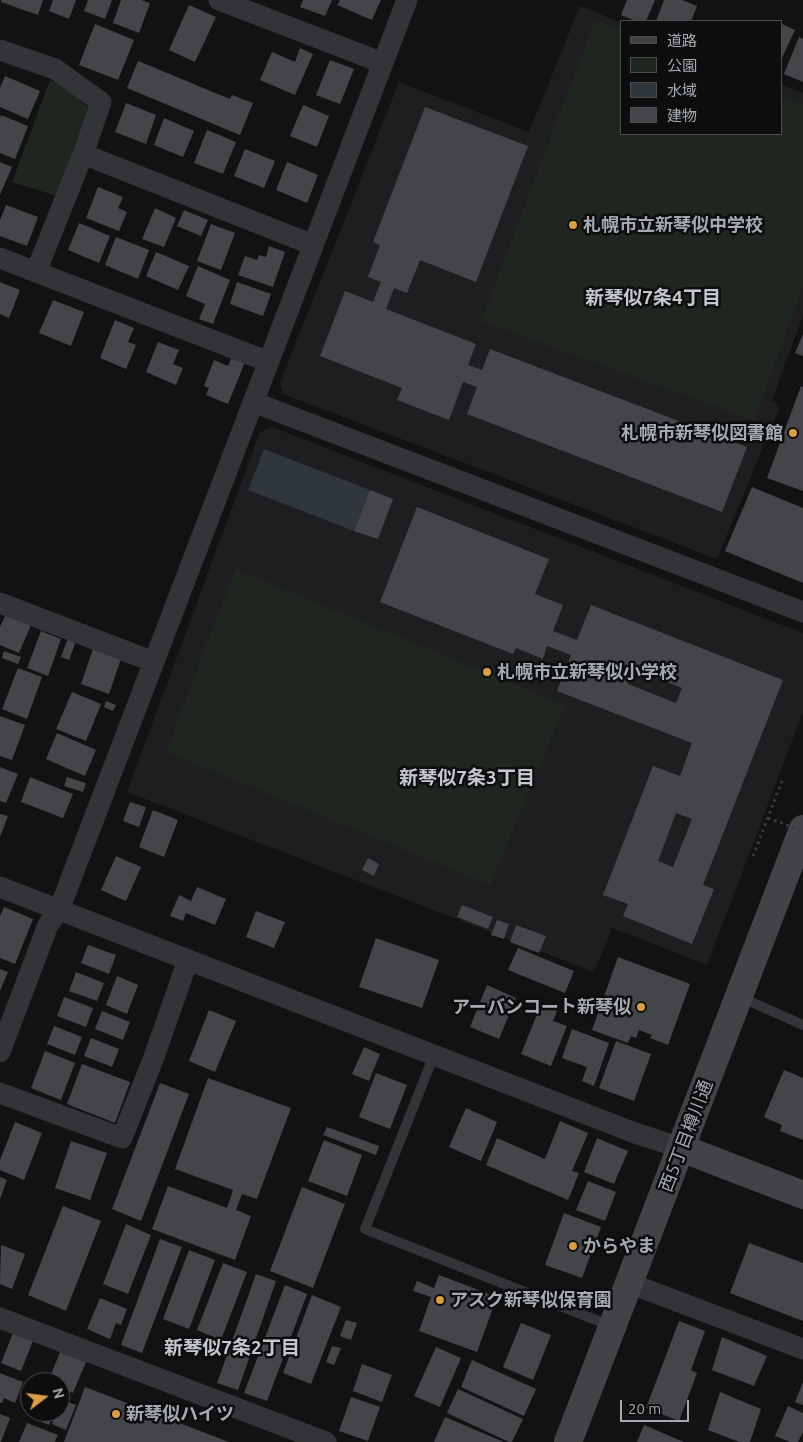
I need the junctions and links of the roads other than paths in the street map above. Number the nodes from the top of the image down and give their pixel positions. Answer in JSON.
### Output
{"nodes":[{"id":1,"x":219,"y":0,"type":"edge"},
{"id":2,"x":407,"y":0,"type":"edge"},
{"id":3,"x":0,"y":50,"type":"edge"},
{"id":4,"x":382,"y":63,"type":"junction"},
{"id":5,"x":83,"y":154,"type":"junction"},
{"id":6,"x":313,"y":245,"type":"junction"},
{"id":7,"x":0,"y":258,"type":"edge"},
{"id":8,"x":36,"y":272,"type":"junction"},
{"id":9,"x":269,"y":362,"type":"junction"},
{"id":10,"x":253,"y":402,"type":"junction"},
{"id":11,"x":0,"y":603,"type":"edge"},
{"id":12,"x":803,"y":612,"type":"edge"},
{"id":13,"x":154,"y":662,"type":"junction"},
{"id":14,"x":803,"y":830,"type":"edge"},
{"id":15,"x":0,"y":887,"type":"edge"},
{"id":16,"x":59,"y":910,"type":"junction"},
{"id":17,"x":188,"y":960,"type":"junction"},
{"id":18,"x":739,"y":997,"type":"junction"},
{"id":19,"x":803,"y":1025,"type":"edge"},
{"id":20,"x":0,"y":1052,"type":"edge"},
{"id":21,"x":434,"y":1055,"type":"junction"},
{"id":22,"x":0,"y":1093,"type":"edge"},
{"id":23,"x":681,"y":1148,"type":"junction"},
{"id":24,"x":803,"y":1195,"type":"edge"},
{"id":25,"x":629,"y":1284,"type":"junction"},
{"id":26,"x":0,"y":1318,"type":"edge"},
{"id":27,"x":613,"y":1326,"type":"junction"},
{"id":28,"x":803,"y":1349,"type":"edge"},
{"id":29,"x":326,"y":1442,"type":"edge"},
{"id":30,"x":568,"y":1442,"type":"edge"}],
"edges":[{"from":1,"to":4,"type":"street"},
{"from":2,"to":4,"type":"street"},
{"from":3,"to":5,"type":"street"},
{"from":4,"to":6,"type":"street"},
{"from":5,"to":6,"type":"street"},
{"from":5,"to":8,"type":"street"},
{"from":6,"to":9,"type":"street"},
{"from":7,"to":8,"type":"street"},
{"from":8,"to":9,"type":"street"},
{"from":9,"to":10,"type":"street"},
{"from":10,"to":12,"type":"street"},
{"from":10,"to":13,"type":"street"},
{"from":11,"to":13,"type":"street"},
{"from":13,"to":16,"type":"street"},
{"from":14,"to":18,"type":"main road","name":"西5丁目樽川通"},
{"from":15,"to":16,"type":"street"},
{"from":16,"to":17,"type":"street"},
{"from":16,"to":20,"type":"street"},
{"from":17,"to":21,"type":"street"},
{"from":17,"to":22,"type":"street"},
{"from":18,"to":19,"type":"lane"},
{"from":18,"to":23,"type":"main road","name":"西5丁目樽川通"},
{"from":21,"to":23,"type":"street"},
{"from":21,"to":27,"type":"lane"},
{"from":23,"to":24,"type":"main road"},
{"from":23,"to":25,"type":"main road","name":"西5丁目樽川通"},
{"from":25,"to":27,"type":"main road","name":"西5丁目樽川通"},
{"from":25,"to":28,"type":"street"},
{"from":26,"to":29,"type":"street"},
{"from":27,"to":30,"type":"main road","name":"西5丁目樽川通"}]}
